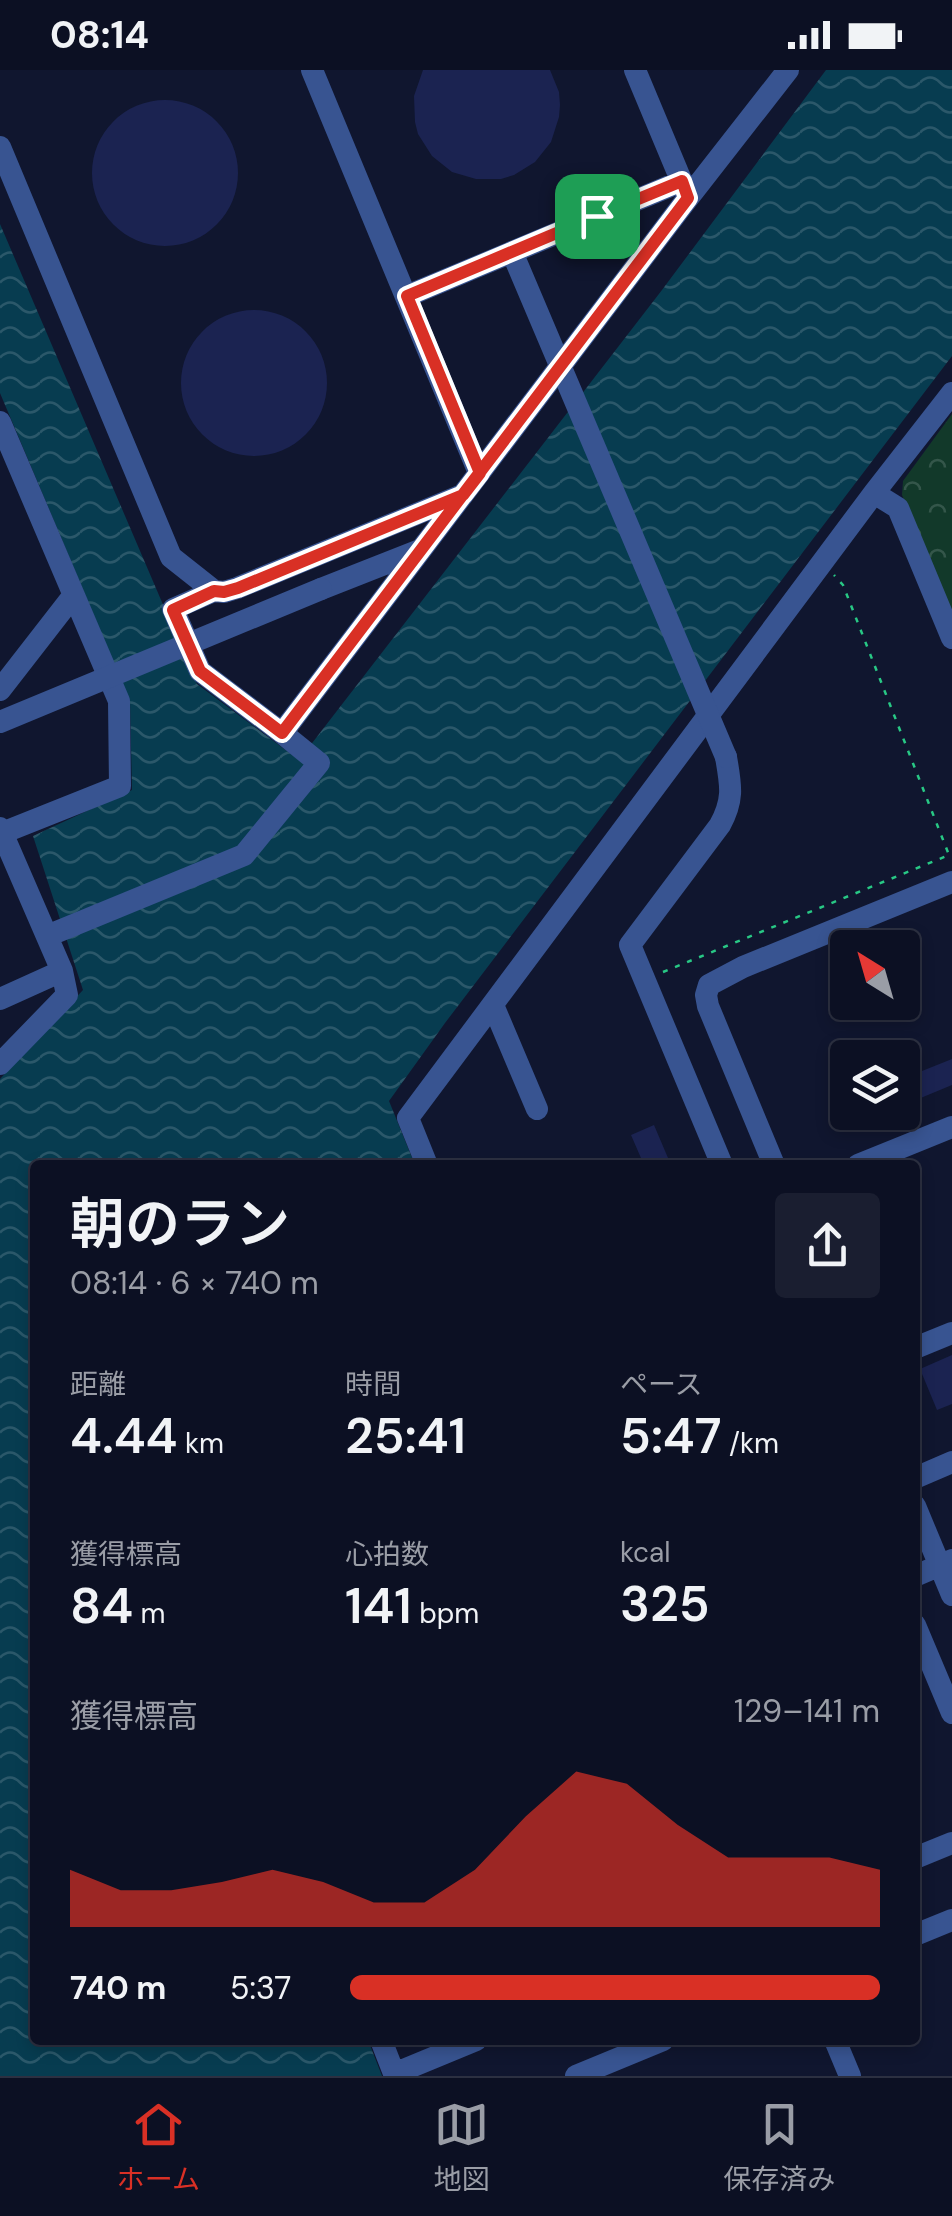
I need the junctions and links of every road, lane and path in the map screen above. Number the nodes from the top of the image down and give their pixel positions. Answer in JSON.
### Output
{"nodes":[{"id":1,"x":312,"y":70,"type":"edge"},
{"id":2,"x":636,"y":70,"type":"edge"},
{"id":3,"x":788,"y":70,"type":"edge"},
{"id":4,"x":0,"y":147,"type":"edge"},
{"id":5,"x":685,"y":189,"type":"junction"},
{"id":6,"x":512,"y":252,"type":"junction"},
{"id":7,"x":407,"y":296,"type":"junction"},
{"id":8,"x":952,"y":392,"type":"edge"},
{"id":9,"x":0,"y":422,"type":"edge"},
{"id":10,"x":6,"y":451,"type":"edge"},
{"id":11,"x":480,"y":473,"type":"junction"},
{"id":12,"x":874,"y":493,"type":"junction"},
{"id":13,"x":463,"y":495,"type":"junction"},
{"id":14,"x":423,"y":549,"type":"junction"},
{"id":15,"x":821,"y":566,"type":"junction"},
{"id":16,"x":214,"y":591,"type":"junction"},
{"id":17,"x":73,"y":596,"type":"junction"},
{"id":18,"x":952,"y":638,"type":"edge"},
{"id":19,"x":0,"y":690,"type":"edge"},
{"id":20,"x":0,"y":722,"type":"edge"},
{"id":21,"x":282,"y":733,"type":"junction"},
{"id":22,"x":1,"y":830,"type":"edge"},
{"id":23,"x":952,"y":882,"type":"edge"},
{"id":24,"x":46,"y":936,"type":"junction"},
{"id":25,"x":62,"y":971,"type":"junction"},
{"id":26,"x":645,"y":980,"type":"junction"},
{"id":27,"x":0,"y":999,"type":"edge"},
{"id":28,"x":493,"y":1005,"type":"junction"},
{"id":29,"x":0,"y":1064,"type":"edge"},
{"id":30,"x":537,"y":1109,"type":"dead end"},
{"id":31,"x":952,"y":1127,"type":"edge"},
{"id":32,"x":425,"y":1160,"type":"edge"},
{"id":33,"x":720,"y":1160,"type":"edge"},
{"id":34,"x":772,"y":1160,"type":"edge"},
{"id":35,"x":870,"y":1160,"type":"edge"},
{"id":36,"x":952,"y":1332,"type":"edge"},
{"id":37,"x":920,"y":1346,"type":"edge"},
{"id":38,"x":952,"y":1462,"type":"edge"},
{"id":39,"x":920,"y":1476,"type":"edge"},
{"id":40,"x":920,"y":1515,"type":"edge"},
{"id":41,"x":946,"y":1563,"type":"edge"},
{"id":42,"x":920,"y":1574,"type":"edge"},
{"id":43,"x":952,"y":1595,"type":"edge"},
{"id":44,"x":920,"y":1637,"type":"edge"},
{"id":45,"x":952,"y":1713,"type":"edge"},
{"id":46,"x":952,"y":1842,"type":"edge"},
{"id":47,"x":920,"y":1856,"type":"edge"},
{"id":48,"x":952,"y":1920,"type":"edge"},
{"id":49,"x":920,"y":1933,"type":"edge"},
{"id":50,"x":383,"y":2045,"type":"edge"},
{"id":51,"x":464,"y":2045,"type":"edge"},
{"id":52,"x":651,"y":2045,"type":"edge"},
{"id":53,"x":837,"y":2045,"type":"edge"},
{"id":54,"x":395,"y":2075,"type":"edge"},
{"id":55,"x":576,"y":2076,"type":"edge"},
{"id":56,"x":850,"y":2076,"type":"edge"}],
"edges":[{"from":1,"to":7,"type":"street"},
{"from":2,"to":5,"type":"street"},
{"from":3,"to":5,"type":"street"},
{"from":4,"to":16,"type":"street"},
{"from":5,"to":6,"type":"street"},
{"from":5,"to":11,"type":"street"},
{"from":6,"to":7,"type":"street"},
{"from":6,"to":26,"type":"street","bridge":true},
{"from":7,"to":11,"type":"street"},
{"from":8,"to":12,"type":"street"},
{"from":9,"to":10,"type":"street"},
{"from":10,"to":17,"type":"street"},
{"from":11,"to":13,"type":"street"},
{"from":12,"to":15,"type":"street"},
{"from":12,"to":18,"type":"street"},
{"from":13,"to":14,"type":"street"},
{"from":13,"to":16,"type":"street"},
{"from":14,"to":20,"type":"street","bridge":true},
{"from":14,"to":21,"type":"street"},
{"from":15,"to":26,"type":"path"},
{"from":15,"to":28,"type":"street"},
{"from":16,"to":21,"type":"street"},
{"from":17,"to":19,"type":"street"},
{"from":17,"to":22,"type":"street"},
{"from":21,"to":24,"type":"street"},
{"from":22,"to":24,"type":"street"},
{"from":23,"to":34,"type":"street"},
{"from":24,"to":25,"type":"street"},
{"from":25,"to":27,"type":"street"},
{"from":25,"to":29,"type":"street"},
{"from":26,"to":33,"type":"street"},
{"from":28,"to":30,"type":"street"},
{"from":28,"to":32,"type":"street"},
{"from":31,"to":35,"type":"street"},
{"from":36,"to":37,"type":"street"},
{"from":38,"to":39,"type":"street"},
{"from":40,"to":41,"type":"street"},
{"from":41,"to":42,"type":"street"},
{"from":41,"to":43,"type":"street"},
{"from":44,"to":45,"type":"street"},
{"from":46,"to":47,"type":"street"},
{"from":48,"to":49,"type":"street"},
{"from":50,"to":54,"type":"street"},
{"from":51,"to":54,"type":"street"},
{"from":52,"to":55,"type":"street"},
{"from":53,"to":56,"type":"street"}]}
